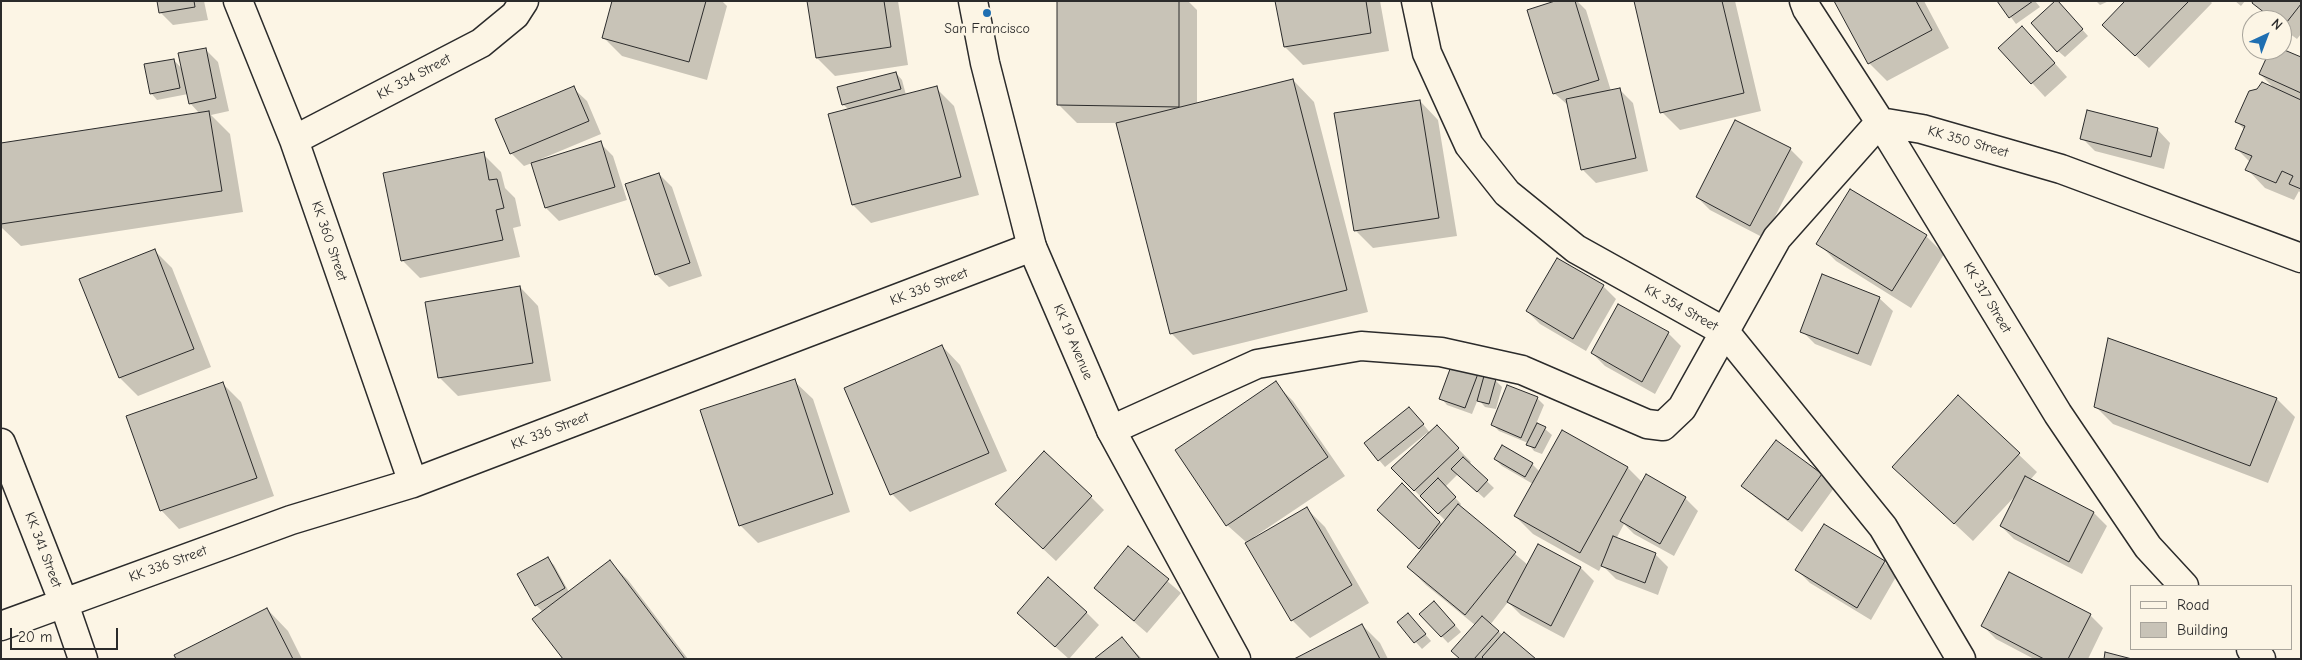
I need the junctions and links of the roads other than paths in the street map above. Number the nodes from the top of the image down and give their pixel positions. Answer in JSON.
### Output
{"nodes":[{"id":1,"x":238,"y":1,"type":"edge"},
{"id":2,"x":524,"y":1,"type":"edge"},
{"id":3,"x":973,"y":1,"type":"edge"},
{"id":4,"x":1416,"y":1,"type":"edge"},
{"id":5,"x":1804,"y":1,"type":"edge"},
{"id":6,"x":1880,"y":122,"type":"junction"},
{"id":7,"x":294,"y":140,"type":"junction"},
{"id":8,"x":1032,"y":248,"type":"junction"},
{"id":9,"x":2301,"y":258,"type":"edge"},
{"id":10,"x":1726,"y":332,"type":"junction"},
{"id":11,"x":1111,"y":430,"type":"junction"},
{"id":12,"x":1,"y":443,"type":"edge"},
{"id":13,"x":413,"y":483,"type":"junction"},
{"id":14,"x":2183,"y":585,"type":"edge"},
{"id":15,"x":63,"y":601,"type":"junction"},
{"id":16,"x":1,"y":626,"type":"edge"},
{"id":17,"x":2252,"y":650,"type":"edge"},
{"id":18,"x":83,"y":659,"type":"edge"},
{"id":19,"x":1236,"y":659,"type":"edge"},
{"id":20,"x":1961,"y":659,"type":"edge"},
{"id":21,"x":2261,"y":659,"type":"edge"}],
"edges":[{"from":1,"to":7,"type":"street","name":"KK 360 Street"},
{"from":2,"to":7,"type":"street","name":"KK 334 Street"},
{"from":3,"to":8,"type":"street","name":"KK 19 Avenue"},
{"from":4,"to":10,"type":"street","name":"KK 354 Street"},
{"from":5,"to":6,"type":"street","name":"KK 317 Street"},
{"from":6,"to":9,"type":"street","name":"KK 350 Street"},
{"from":6,"to":10,"type":"street"},
{"from":6,"to":14,"type":"street","name":"KK 317 Street"},
{"from":7,"to":13,"type":"street","name":"KK 360 Street"},
{"from":8,"to":11,"type":"street","name":"KK 19 Avenue"},
{"from":8,"to":13,"type":"street","name":"KK 336 Street"},
{"from":10,"to":11,"type":"street"},
{"from":10,"to":20,"type":"street","name":"KK 354 Street"},
{"from":11,"to":19,"type":"street","name":"KK 19 Avenue"},
{"from":12,"to":15,"type":"street","name":"KK 341 Street"},
{"from":13,"to":15,"type":"street","name":"KK 336 Street"},
{"from":15,"to":16,"type":"street","name":"KK 336 Street"},
{"from":15,"to":18,"type":"street","name":"KK 341 Street"},
{"from":17,"to":21,"type":"street"}]}
